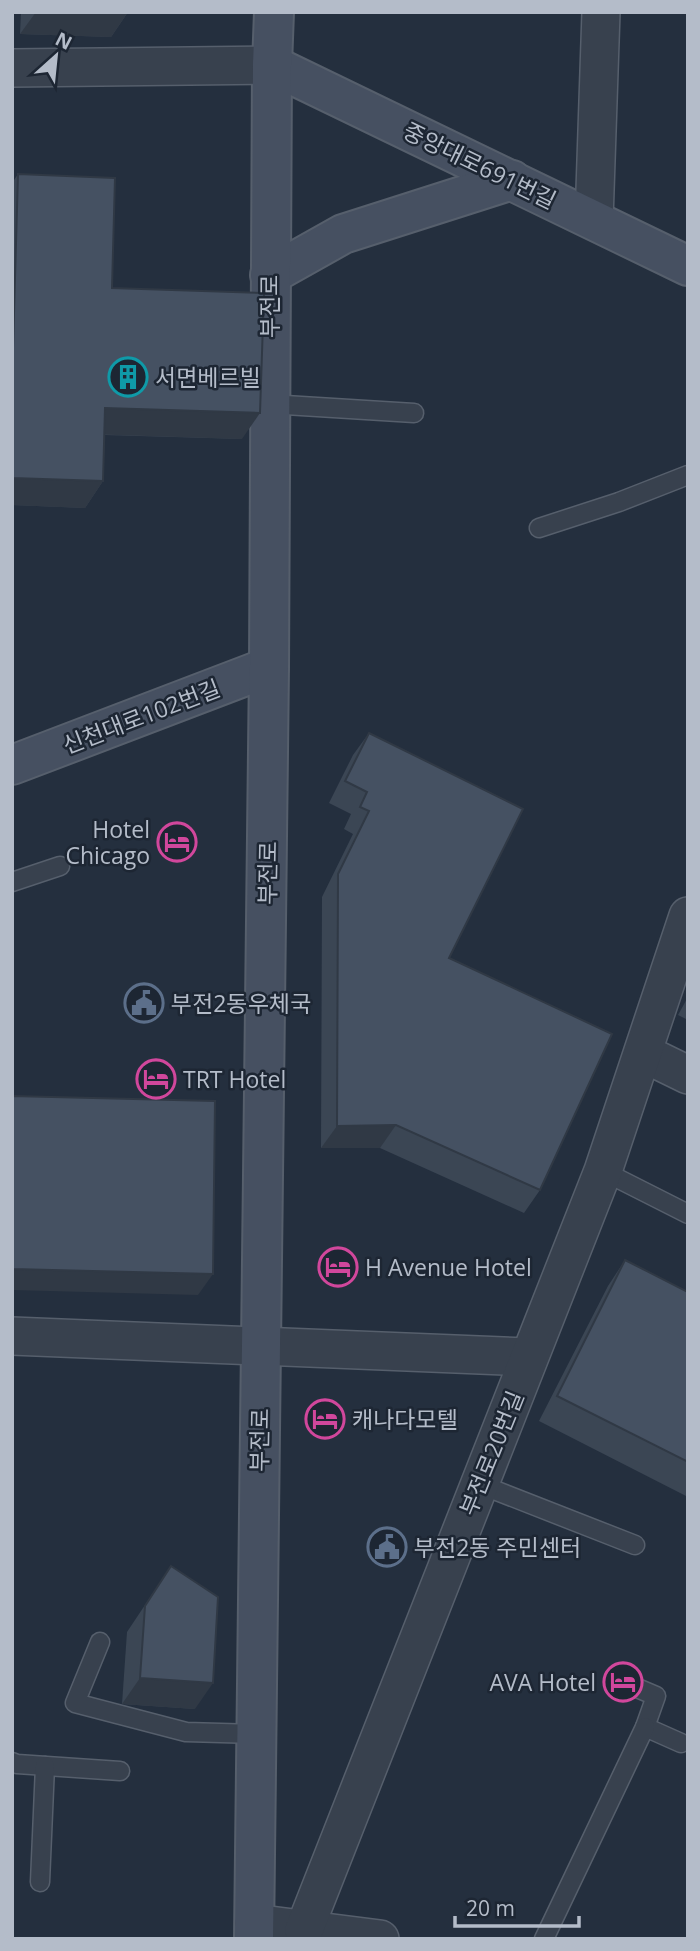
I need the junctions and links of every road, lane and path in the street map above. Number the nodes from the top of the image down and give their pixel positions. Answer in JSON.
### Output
{"nodes":[{"id":1,"x":274,"y":12,"type":"edge"},
{"id":2,"x":601,"y":12,"type":"edge"},
{"id":3,"x":272,"y":65,"type":"junction"},
{"id":4,"x":12,"y":68,"type":"edge"},
{"id":5,"x":512,"y":180,"type":"junction"},
{"id":6,"x":594,"y":220,"type":"junction"},
{"id":7,"x":688,"y":266,"type":"edge"},
{"id":8,"x":270,"y":275,"type":"junction"},
{"id":9,"x":269,"y":404,"type":"junction"},
{"id":10,"x":414,"y":413,"type":"dead end"},
{"id":11,"x":688,"y":475,"type":"edge"},
{"id":12,"x":539,"y":528,"type":"dead end"},
{"id":13,"x":269,"y":667,"type":"junction"},
{"id":14,"x":12,"y":765,"type":"edge"},
{"id":15,"x":60,"y":866,"type":"dead end"},
{"id":16,"x":12,"y":882,"type":"edge"},
{"id":17,"x":688,"y":916,"type":"edge"},
{"id":18,"x":643,"y":1053,"type":"junction"},
{"id":19,"x":688,"y":1076,"type":"edge"},
{"id":20,"x":603,"y":1171,"type":"junction"},
{"id":21,"x":688,"y":1214,"type":"edge"},
{"id":22,"x":12,"y":1336,"type":"edge"},
{"id":23,"x":260,"y":1346,"type":"junction"},
{"id":24,"x":529,"y":1357,"type":"junction"},
{"id":25,"x":479,"y":1484,"type":"junction"},
{"id":26,"x":635,"y":1545,"type":"dead end"},
{"id":27,"x":100,"y":1642,"type":"dead end"},
{"id":28,"x":623,"y":1682,"type":"dead end"},
{"id":29,"x":645,"y":1727,"type":"junction"},
{"id":30,"x":256,"y":1734,"type":"junction"},
{"id":31,"x":681,"y":1743,"type":"dead end"},
{"id":32,"x":12,"y":1762,"type":"edge"},
{"id":33,"x":45,"y":1766,"type":"junction"},
{"id":34,"x":120,"y":1771,"type":"dead end"},
{"id":35,"x":40,"y":1882,"type":"dead end"},
{"id":36,"x":304,"y":1930,"type":"junction"},
{"id":37,"x":254,"y":1931,"type":"edge"},
{"id":38,"x":380,"y":1939,"type":"edge"},
{"id":39,"x":544,"y":1939,"type":"edge"}],
"edges":[{"from":1,"to":3,"type":"main road","name":"부전로"},
{"from":2,"to":6,"type":"street"},
{"from":3,"to":4,"type":"street"},
{"from":3,"to":5,"type":"main road","name":"중앙대로691번길"},
{"from":3,"to":8,"type":"main road","name":"부전로"},
{"from":5,"to":6,"type":"main road","name":"중앙대로691번길"},
{"from":5,"to":8,"type":"main road"},
{"from":6,"to":7,"type":"main road","name":"중앙대로691번길"},
{"from":8,"to":9,"type":"main road","name":"부전로"},
{"from":9,"to":10,"type":"lane"},
{"from":9,"to":13,"type":"main road","name":"부전로"},
{"from":11,"to":12,"type":"lane"},
{"from":13,"to":14,"type":"main road","name":"신천대로102번길"},
{"from":13,"to":23,"type":"main road","name":"부전로"},
{"from":15,"to":16,"type":"lane"},
{"from":17,"to":18,"type":"street","name":"부전로20번길"},
{"from":18,"to":19,"type":"street"},
{"from":18,"to":20,"type":"street","name":"부전로20번길"},
{"from":20,"to":21,"type":"lane"},
{"from":20,"to":24,"type":"street","name":"부전로20번길"},
{"from":22,"to":23,"type":"street"},
{"from":23,"to":24,"type":"street"},
{"from":23,"to":30,"type":"main road","name":"부전로"},
{"from":24,"to":25,"type":"street","name":"부전로20번길"},
{"from":25,"to":26,"type":"lane"},
{"from":25,"to":36,"type":"street","name":"부전로20번길"},
{"from":27,"to":30,"type":"lane"},
{"from":28,"to":29,"type":"lane"},
{"from":29,"to":31,"type":"lane"},
{"from":29,"to":39,"type":"lane"},
{"from":30,"to":37,"type":"main road","name":"부전로"},
{"from":32,"to":33,"type":"lane"},
{"from":33,"to":34,"type":"lane"},
{"from":33,"to":35,"type":"lane"},
{"from":36,"to":37,"type":"street","name":"부전로"},
{"from":36,"to":38,"type":"street","name":"부전로"}]}
